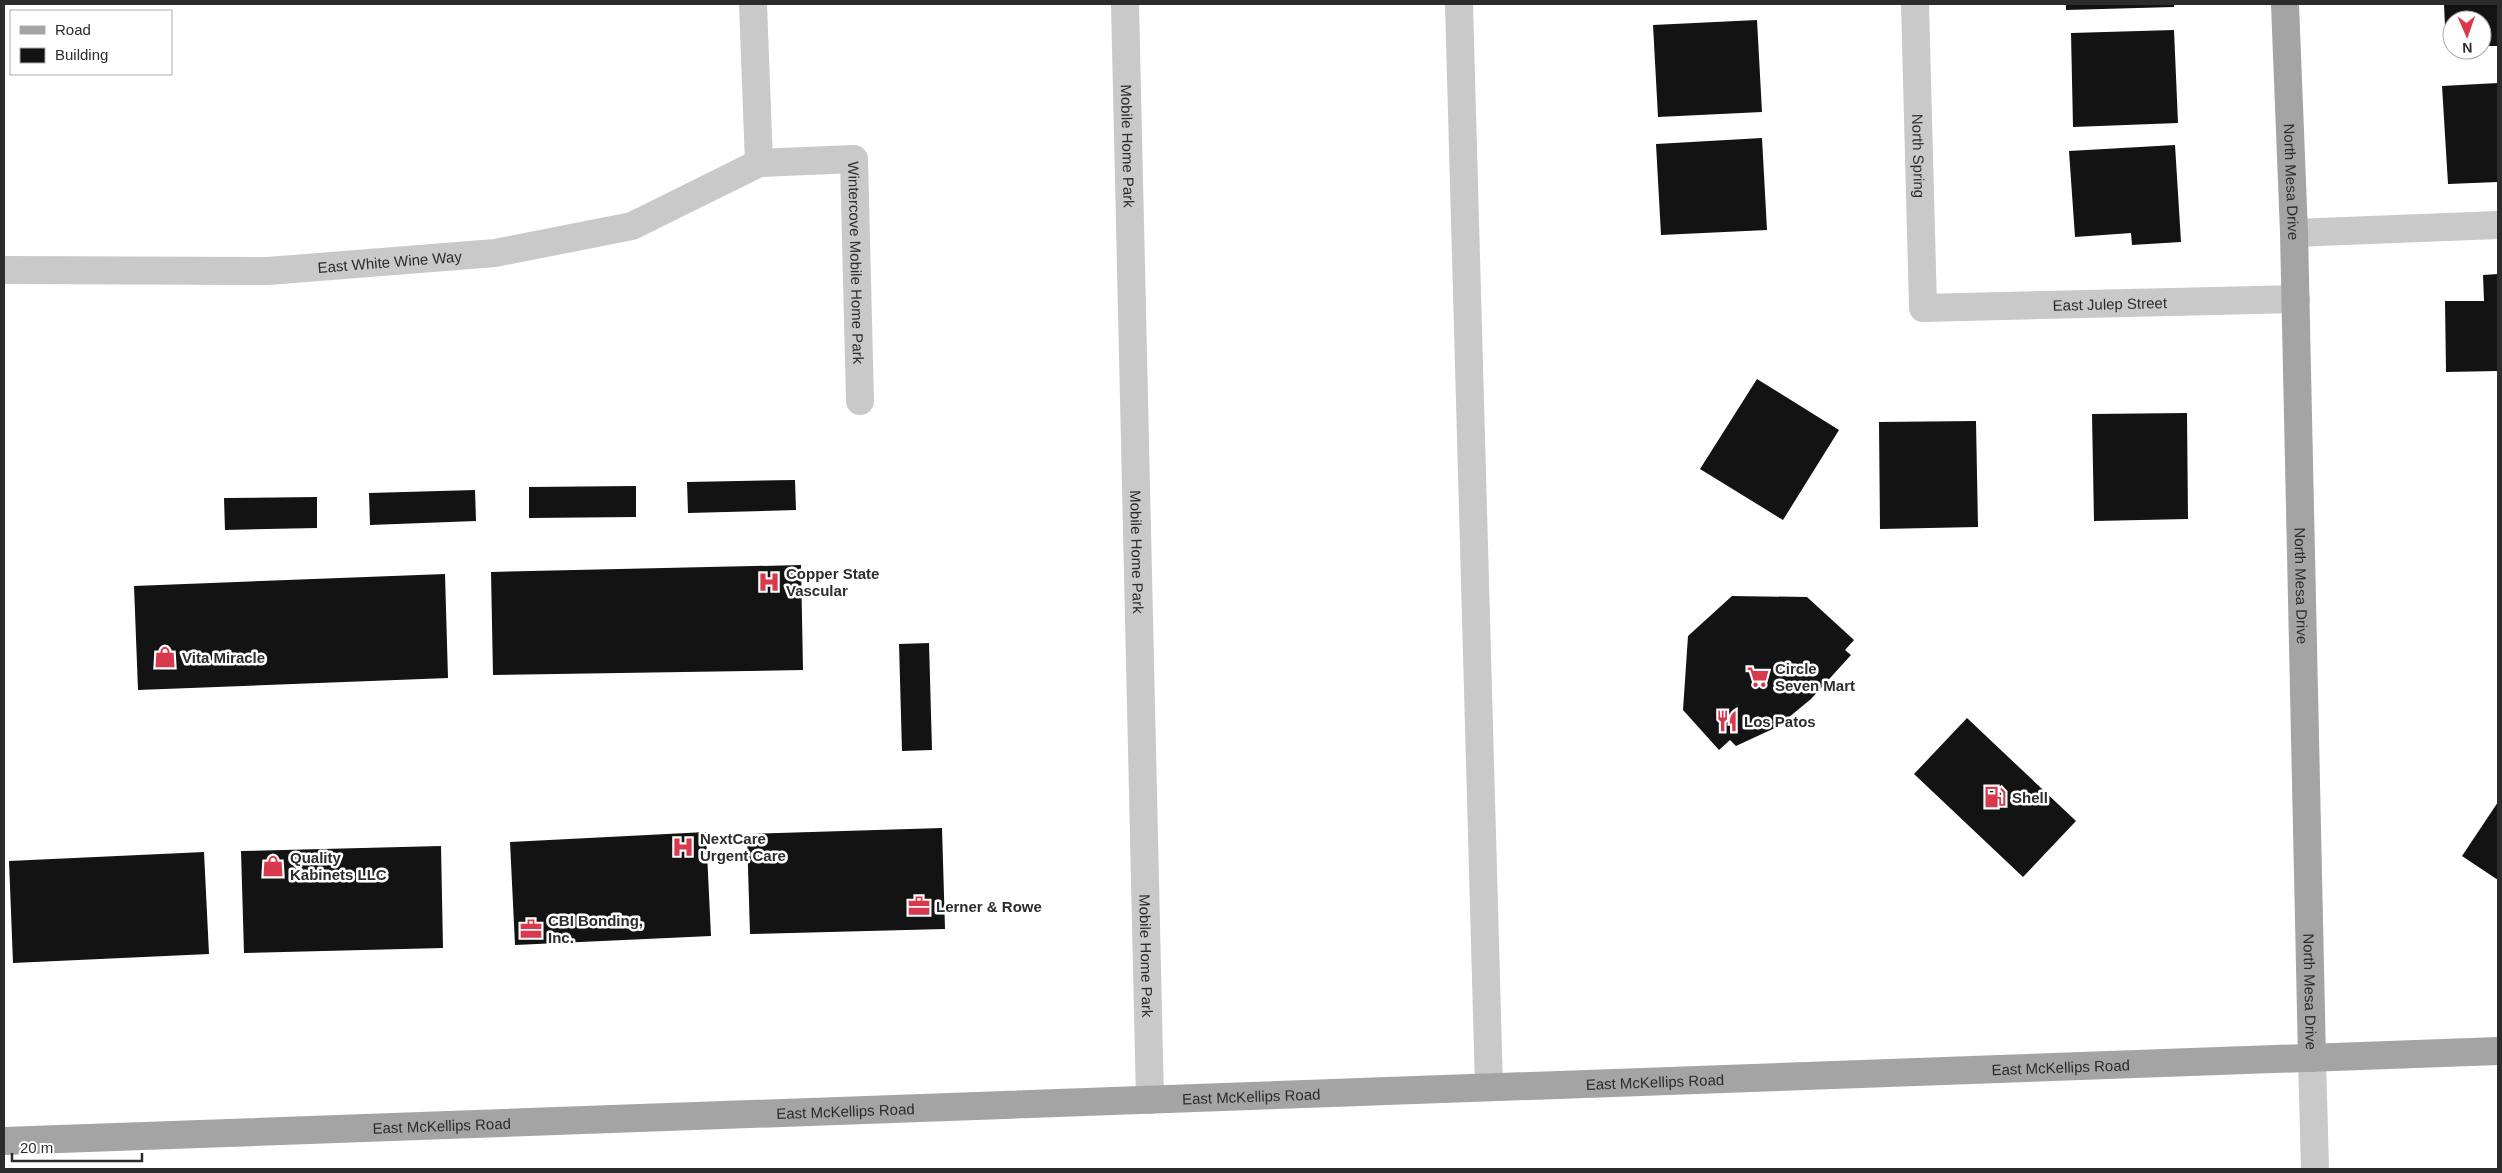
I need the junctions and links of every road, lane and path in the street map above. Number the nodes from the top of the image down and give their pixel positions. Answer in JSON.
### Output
{"nodes":[{"id":1,"x":753,"y":4,"type":"edge"},
{"id":2,"x":1125,"y":4,"type":"edge"},
{"id":3,"x":1459,"y":4,"type":"edge"},
{"id":4,"x":1915,"y":4,"type":"edge"},
{"id":5,"x":2285,"y":4,"type":"edge"},
{"id":6,"x":760,"y":162,"type":"junction"},
{"id":7,"x":2498,"y":226,"type":"edge"},
{"id":8,"x":2294,"y":233,"type":"junction"},
{"id":9,"x":4,"y":270,"type":"edge"},
{"id":10,"x":2296,"y":299,"type":"junction"},
{"id":11,"x":1923,"y":308,"type":"joint"},
{"id":12,"x":860,"y":401,"type":"dead end"},
{"id":13,"x":2498,"y":1051,"type":"edge"},
{"id":14,"x":2312,"y":1058,"type":"junction"},
{"id":15,"x":1489,"y":1087,"type":"junction"},
{"id":16,"x":1150,"y":1100,"type":"junction"},
{"id":17,"x":4,"y":1141,"type":"edge"},
{"id":18,"x":2315,"y":1169,"type":"edge"}],
"edges":[{"from":1,"to":6,"type":"street"},
{"from":2,"to":16,"type":"street","name":"Mobile Home Park"},
{"from":3,"to":15,"type":"street"},
{"from":4,"to":11,"type":"street","name":"North Spring"},
{"from":5,"to":8,"type":"main road","name":"North Mesa Drive"},
{"from":6,"to":9,"type":"street","name":"East White Wine Way"},
{"from":6,"to":12,"type":"street","name":"Wintercove Mobile Home Park"},
{"from":7,"to":8,"type":"street"},
{"from":8,"to":10,"type":"main road","name":"North Mesa Drive"},
{"from":10,"to":11,"type":"street","name":"East Julep Street"},
{"from":10,"to":14,"type":"main road","name":"North Mesa Drive"},
{"from":13,"to":14,"type":"main road","name":"East McKellips Road"},
{"from":14,"to":15,"type":"main road","name":"East McKellips Road"},
{"from":14,"to":18,"type":"street","name":"North Mesa Drive"},
{"from":15,"to":16,"type":"main road","name":"East McKellips Road"},
{"from":16,"to":17,"type":"main road","name":"East McKellips Road"}]}
